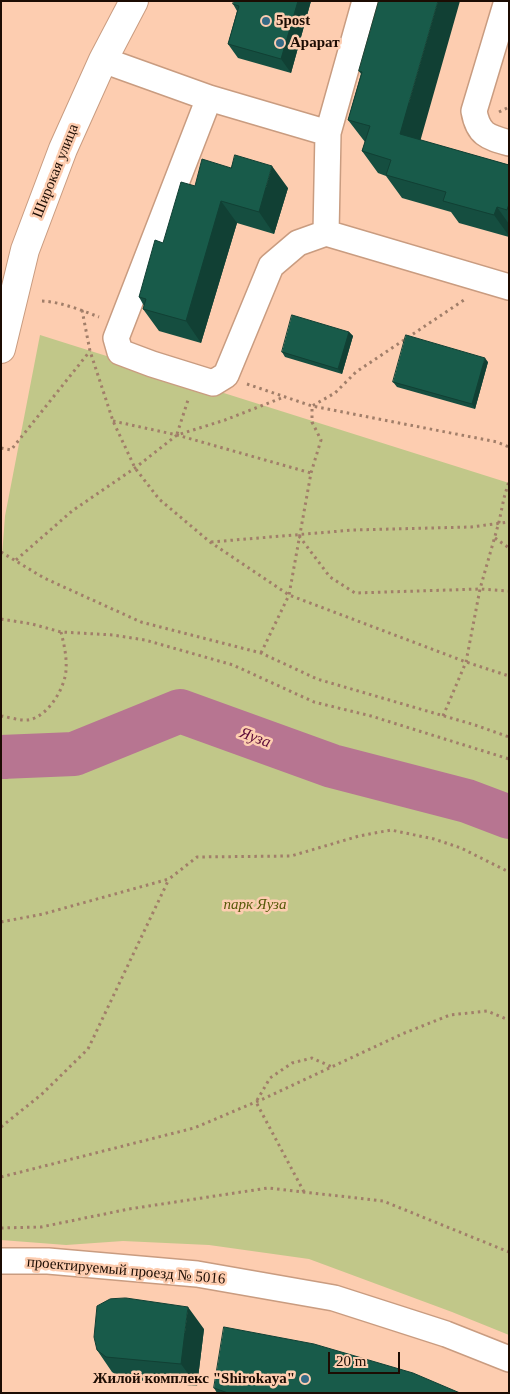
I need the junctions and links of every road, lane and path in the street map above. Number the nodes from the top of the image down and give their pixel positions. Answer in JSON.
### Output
{"nodes":[{"id":1,"x":134,"y":1,"type":"edge"},
{"id":2,"x":366,"y":1,"type":"edge"},
{"id":3,"x":507,"y":1,"type":"edge"},
{"id":4,"x":103,"y":60,"type":"junction"},
{"id":5,"x":209,"y":98,"type":"junction"},
{"id":6,"x":328,"y":133,"type":"junction"},
{"id":7,"x":509,"y":143,"type":"edge"},
{"id":8,"x":326,"y":233,"type":"junction"},
{"id":9,"x":500,"y":285,"type":"edge"},
{"id":10,"x":42,"y":301,"type":"dead end"},
{"id":11,"x":82,"y":310,"type":"junction"},
{"id":12,"x":120,"y":326,"type":"junction"},
{"id":13,"x":1,"y":349,"type":"edge"},
{"id":14,"x":90,"y":351,"type":"junction"},
{"id":15,"x":226,"y":375,"type":"junction"},
{"id":16,"x":194,"y":378,"type":"junction"},
{"id":17,"x":284,"y":398,"type":"junction"},
{"id":18,"x":312,"y":406,"type":"junction"},
{"id":19,"x":113,"y":421,"type":"junction"},
{"id":20,"x":177,"y":435,"type":"junction"},
{"id":21,"x":509,"y":447,"type":"edge"},
{"id":22,"x":1,"y":448,"type":"edge"},
{"id":23,"x":135,"y":468,"type":"junction"},
{"id":24,"x":311,"y":473,"type":"junction"},
{"id":25,"x":509,"y":480,"type":"edge"},
{"id":26,"x":499,"y":522,"type":"junction"},
{"id":27,"x":509,"y":522,"type":"edge"},
{"id":28,"x":299,"y":536,"type":"junction"},
{"id":29,"x":495,"y":538,"type":"junction"},
{"id":30,"x":210,"y":542,"type":"junction"},
{"id":31,"x":509,"y":548,"type":"edge"},
{"id":32,"x":1,"y":552,"type":"edge"},
{"id":33,"x":16,"y":560,"type":"junction"},
{"id":34,"x":480,"y":589,"type":"junction"},
{"id":35,"x":509,"y":592,"type":"edge"},
{"id":36,"x":289,"y":595,"type":"junction"},
{"id":37,"x":1,"y":618,"type":"edge"},
{"id":38,"x":61,"y":632,"type":"junction"},
{"id":39,"x":261,"y":653,"type":"junction"},
{"id":40,"x":466,"y":662,"type":"junction"},
{"id":41,"x":509,"y":676,"type":"edge"},
{"id":42,"x":1,"y":716,"type":"edge"},
{"id":43,"x":442,"y":716,"type":"junction"},
{"id":44,"x":509,"y":737,"type":"edge"},
{"id":45,"x":509,"y":760,"type":"edge"},
{"id":46,"x":509,"y":872,"type":"edge"},
{"id":47,"x":169,"y":879,"type":"junction"},
{"id":48,"x":1,"y":922,"type":"edge"},
{"id":49,"x":509,"y":1020,"type":"edge"},
{"id":50,"x":333,"y":1067,"type":"junction"},
{"id":51,"x":256,"y":1102,"type":"junction"},
{"id":52,"x":1,"y":1127,"type":"edge"},
{"id":53,"x":1,"y":1176,"type":"edge"},
{"id":54,"x":304,"y":1192,"type":"junction"},
{"id":55,"x":1,"y":1228,"type":"edge"},
{"id":56,"x":509,"y":1252,"type":"edge"},
{"id":57,"x":1,"y":1261,"type":"edge"},
{"id":58,"x":509,"y":1359,"type":"edge"}],
"edges":[{"from":1,"to":4,"type":"main road","name":"Широкая улица"},
{"from":2,"to":6,"type":"street"},
{"from":3,"to":7,"type":"street"},
{"from":4,"to":5,"type":"street"},
{"from":4,"to":13,"type":"main road","name":"Широкая улица"},
{"from":5,"to":6,"type":"street"},
{"from":5,"to":12,"type":"street"},
{"from":6,"to":8,"type":"street"},
{"from":8,"to":9,"type":"street"},
{"from":8,"to":15,"type":"street"},
{"from":9,"to":18,"type":"path"},
{"from":10,"to":11,"type":"path"},
{"from":11,"to":12,"type":"path"},
{"from":11,"to":14,"type":"path"},
{"from":12,"to":16,"type":"street"},
{"from":14,"to":19,"type":"path"},
{"from":14,"to":22,"type":"path"},
{"from":15,"to":16,"type":"street"},
{"from":15,"to":17,"type":"path"},
{"from":16,"to":20,"type":"path"},
{"from":17,"to":18,"type":"path"},
{"from":17,"to":20,"type":"path"},
{"from":18,"to":21,"type":"path"},
{"from":18,"to":24,"type":"path"},
{"from":19,"to":20,"type":"path"},
{"from":19,"to":23,"type":"path"},
{"from":20,"to":23,"type":"path"},
{"from":20,"to":24,"type":"path"},
{"from":23,"to":30,"type":"path"},
{"from":23,"to":33,"type":"path"},
{"from":24,"to":28,"type":"path"},
{"from":25,"to":26,"type":"path"},
{"from":26,"to":27,"type":"path"},
{"from":26,"to":28,"type":"path"},
{"from":26,"to":29,"type":"path"},
{"from":28,"to":30,"type":"path"},
{"from":28,"to":34,"type":"path"},
{"from":28,"to":36,"type":"path"},
{"from":29,"to":31,"type":"path"},
{"from":29,"to":34,"type":"path"},
{"from":30,"to":36,"type":"path"},
{"from":32,"to":33,"type":"path"},
{"from":33,"to":39,"type":"path"},
{"from":34,"to":35,"type":"path"},
{"from":34,"to":40,"type":"path"},
{"from":36,"to":39,"type":"path"},
{"from":36,"to":40,"type":"path"},
{"from":37,"to":38,"type":"path"},
{"from":38,"to":42,"type":"path"},
{"from":38,"to":45,"type":"path"},
{"from":39,"to":43,"type":"path"},
{"from":40,"to":41,"type":"path"},
{"from":40,"to":43,"type":"path"},
{"from":43,"to":44,"type":"path"},
{"from":46,"to":47,"type":"path"},
{"from":47,"to":48,"type":"path"},
{"from":47,"to":52,"type":"path"},
{"from":49,"to":50,"type":"path"},
{"from":50,"to":51,"type":"path"},
{"from":50,"to":51,"type":"path"},
{"from":51,"to":53,"type":"path"},
{"from":51,"to":54,"type":"path"},
{"from":54,"to":55,"type":"path"},
{"from":54,"to":56,"type":"path"},
{"from":57,"to":58,"type":"street","name":"проектируемый проезд № 5016"}]}
